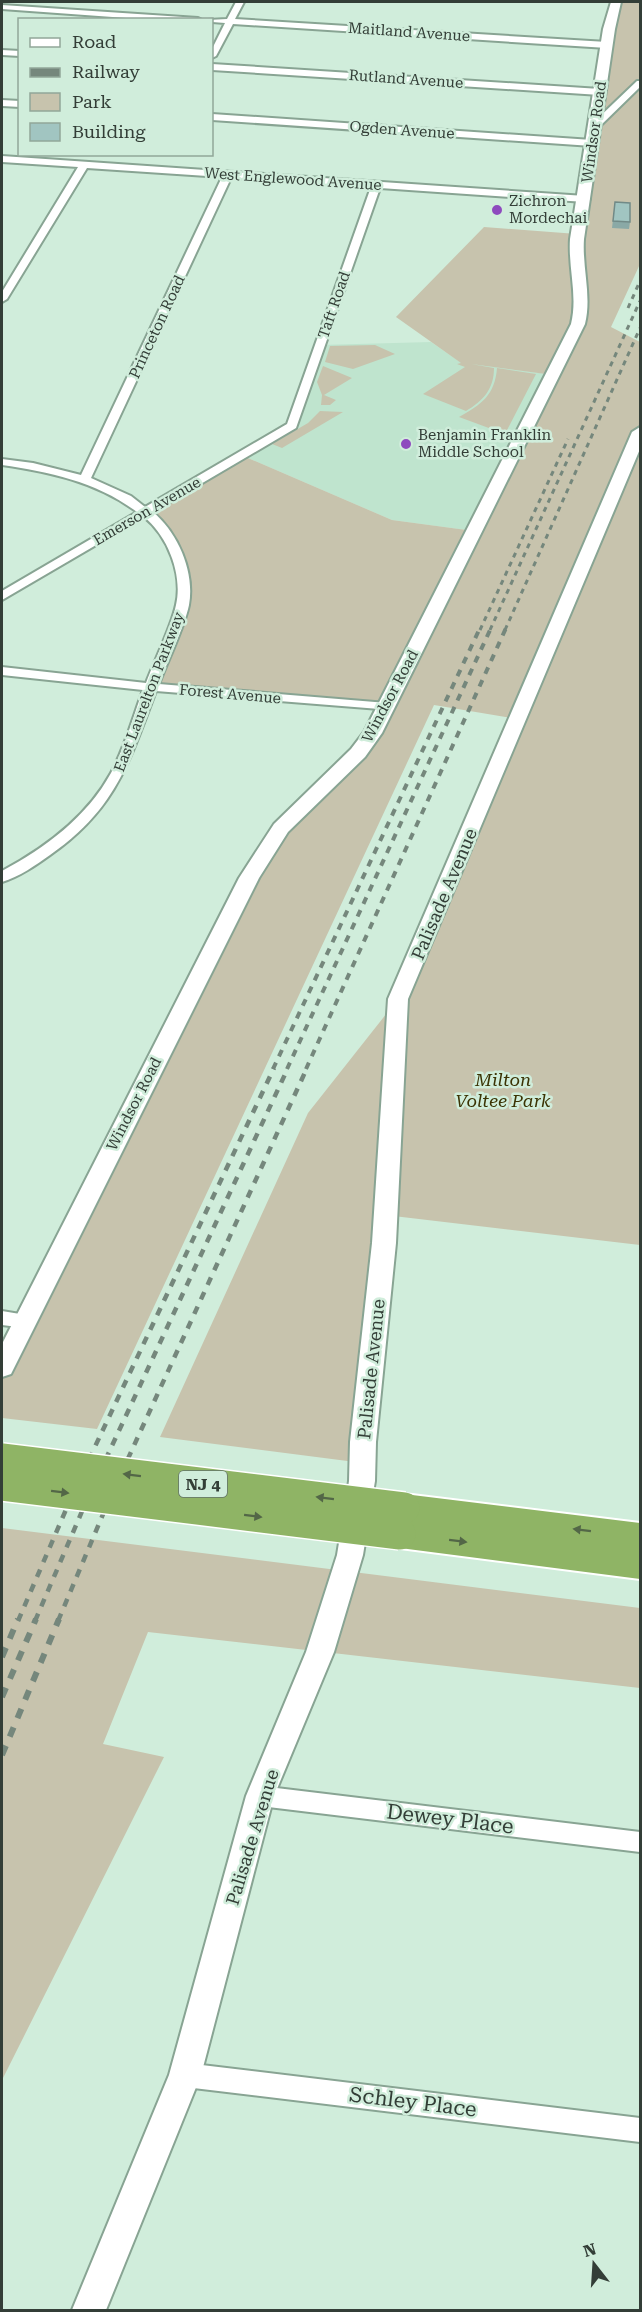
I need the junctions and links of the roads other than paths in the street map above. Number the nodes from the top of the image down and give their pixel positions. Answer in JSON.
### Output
{"nodes":[{"id":1,"x":240,"y":2,"type":"edge"},
{"id":2,"x":610,"y":2,"type":"edge"},
{"id":3,"x":616,"y":2,"type":"edge"},
{"id":4,"x":2,"y":8,"type":"edge"},
{"id":5,"x":165,"y":18,"type":"edge"},
{"id":6,"x":213,"y":20,"type":"edge"},
{"id":7,"x":230,"y":21,"type":"junction"},
{"id":8,"x":607,"y":45,"type":"junction"},
{"id":9,"x":2,"y":53,"type":"edge"},
{"id":10,"x":18,"y":54,"type":"edge"},
{"id":11,"x":213,"y":54,"type":"edge"},
{"id":12,"x":213,"y":67,"type":"edge"},
{"id":13,"x":640,"y":83,"type":"edge"},
{"id":14,"x":600,"y":92,"type":"junction"},
{"id":15,"x":2,"y":103,"type":"edge"},
{"id":16,"x":18,"y":104,"type":"edge"},
{"id":17,"x":213,"y":117,"type":"edge"},
{"id":18,"x":595,"y":126,"type":"junction"},
{"id":19,"x":592,"y":143,"type":"junction"},
{"id":20,"x":2,"y":159,"type":"edge"},
{"id":21,"x":84,"y":165,"type":"junction"},
{"id":22,"x":228,"y":175,"type":"junction"},
{"id":23,"x":376,"y":185,"type":"junction"},
{"id":24,"x":585,"y":199,"type":"junction"},
{"id":25,"x":2,"y":299,"type":"edge"},
{"id":26,"x":292,"y":426,"type":"joint"},
{"id":27,"x":640,"y":432,"type":"edge"},
{"id":28,"x":2,"y":462,"type":"edge"},
{"id":29,"x":85,"y":479,"type":"junction"},
{"id":30,"x":145,"y":512,"type":"junction"},
{"id":31,"x":2,"y":596,"type":"edge"},
{"id":32,"x":2,"y":671,"type":"edge"},
{"id":33,"x":152,"y":687,"type":"junction"},
{"id":34,"x":387,"y":707,"type":"junction"},
{"id":35,"x":2,"y":877,"type":"edge"},
{"id":36,"x":2,"y":1318,"type":"edge"},
{"id":37,"x":26,"y":1321,"type":"junction"},
{"id":38,"x":2,"y":1367,"type":"edge"},
{"id":39,"x":2,"y":1459,"type":"edge"},
{"id":40,"x":2,"y":1485,"type":"edge"},
{"id":41,"x":402,"y":1521,"type":"junction"},
{"id":42,"x":640,"y":1537,"type":"edge"},
{"id":43,"x":640,"y":1564,"type":"edge"},
{"id":44,"x":260,"y":1796,"type":"junction"},
{"id":45,"x":640,"y":1842,"type":"edge"},
{"id":46,"x":185,"y":2075,"type":"junction"},
{"id":47,"x":640,"y":2130,"type":"edge"},
{"id":48,"x":89,"y":2310,"type":"edge"}],
"edges":[{"from":1,"to":7,"type":"street"},
{"from":2,"to":3,"type":"street"},
{"from":3,"to":8,"type":"street","name":"Windsor Road"},
{"from":4,"to":5,"type":"street"},
{"from":6,"to":7,"type":"street","name":"Maitland Avenue"},
{"from":7,"to":8,"type":"street","name":"Maitland Avenue"},
{"from":7,"to":11,"type":"street"},
{"from":8,"to":14,"type":"street","name":"Windsor Road"},
{"from":9,"to":10,"type":"street"},
{"from":12,"to":14,"type":"street","name":"Rutland Avenue"},
{"from":13,"to":18,"type":"street"},
{"from":14,"to":18,"type":"street","name":"Windsor Road"},
{"from":15,"to":16,"type":"street"},
{"from":17,"to":19,"type":"street","name":"Ogden Avenue"},
{"from":18,"to":19,"type":"street","name":"Windsor Road"},
{"from":19,"to":24,"type":"street","name":"Windsor Road"},
{"from":20,"to":21,"type":"street","name":"West Englewood Avenue"},
{"from":21,"to":22,"type":"street","name":"West Englewood Avenue"},
{"from":21,"to":25,"type":"street"},
{"from":22,"to":23,"type":"street","name":"West Englewood Avenue"},
{"from":22,"to":29,"type":"street","name":"Princeton Road"},
{"from":23,"to":24,"type":"street","name":"West Englewood Avenue"},
{"from":23,"to":26,"type":"street","name":"Taft Road"},
{"from":24,"to":34,"type":"street","name":"Windsor Road"},
{"from":26,"to":30,"type":"street","name":"Emerson Avenue"},
{"from":27,"to":44,"type":"street","name":"Palisade Avenue"},
{"from":28,"to":29,"type":"street","name":"East Laurelton Parkway"},
{"from":29,"to":30,"type":"street","name":"East Laurelton Parkway"},
{"from":30,"to":31,"type":"street","name":"Emerson Avenue"},
{"from":30,"to":33,"type":"street","name":"East Laurelton Parkway"},
{"from":32,"to":33,"type":"street","name":"Forest Avenue"},
{"from":33,"to":34,"type":"street","name":"Forest Avenue"},
{"from":33,"to":35,"type":"street","name":"East Laurelton Parkway"},
{"from":34,"to":37,"type":"street","name":"Windsor Road"},
{"from":36,"to":37,"type":"street"},
{"from":37,"to":38,"type":"street","name":"Windsor Road"},
{"from":41,"to":39,"type":"highway","number":"NJ 4","one_way":true,"bridge":true},
{"from":40,"to":41,"type":"highway","number":"NJ 4","one_way":true,"bridge":true},
{"from":42,"to":41,"type":"highway","number":"NJ 4","one_way":true},
{"from":41,"to":43,"type":"highway","number":"NJ 4","one_way":true},
{"from":44,"to":45,"type":"street","name":"Dewey Place"},
{"from":44,"to":46,"type":"street","name":"Palisade Avenue"},
{"from":46,"to":47,"type":"street","name":"Schley Place"},
{"from":46,"to":48,"type":"street","name":"Palisade Avenue"}]}
